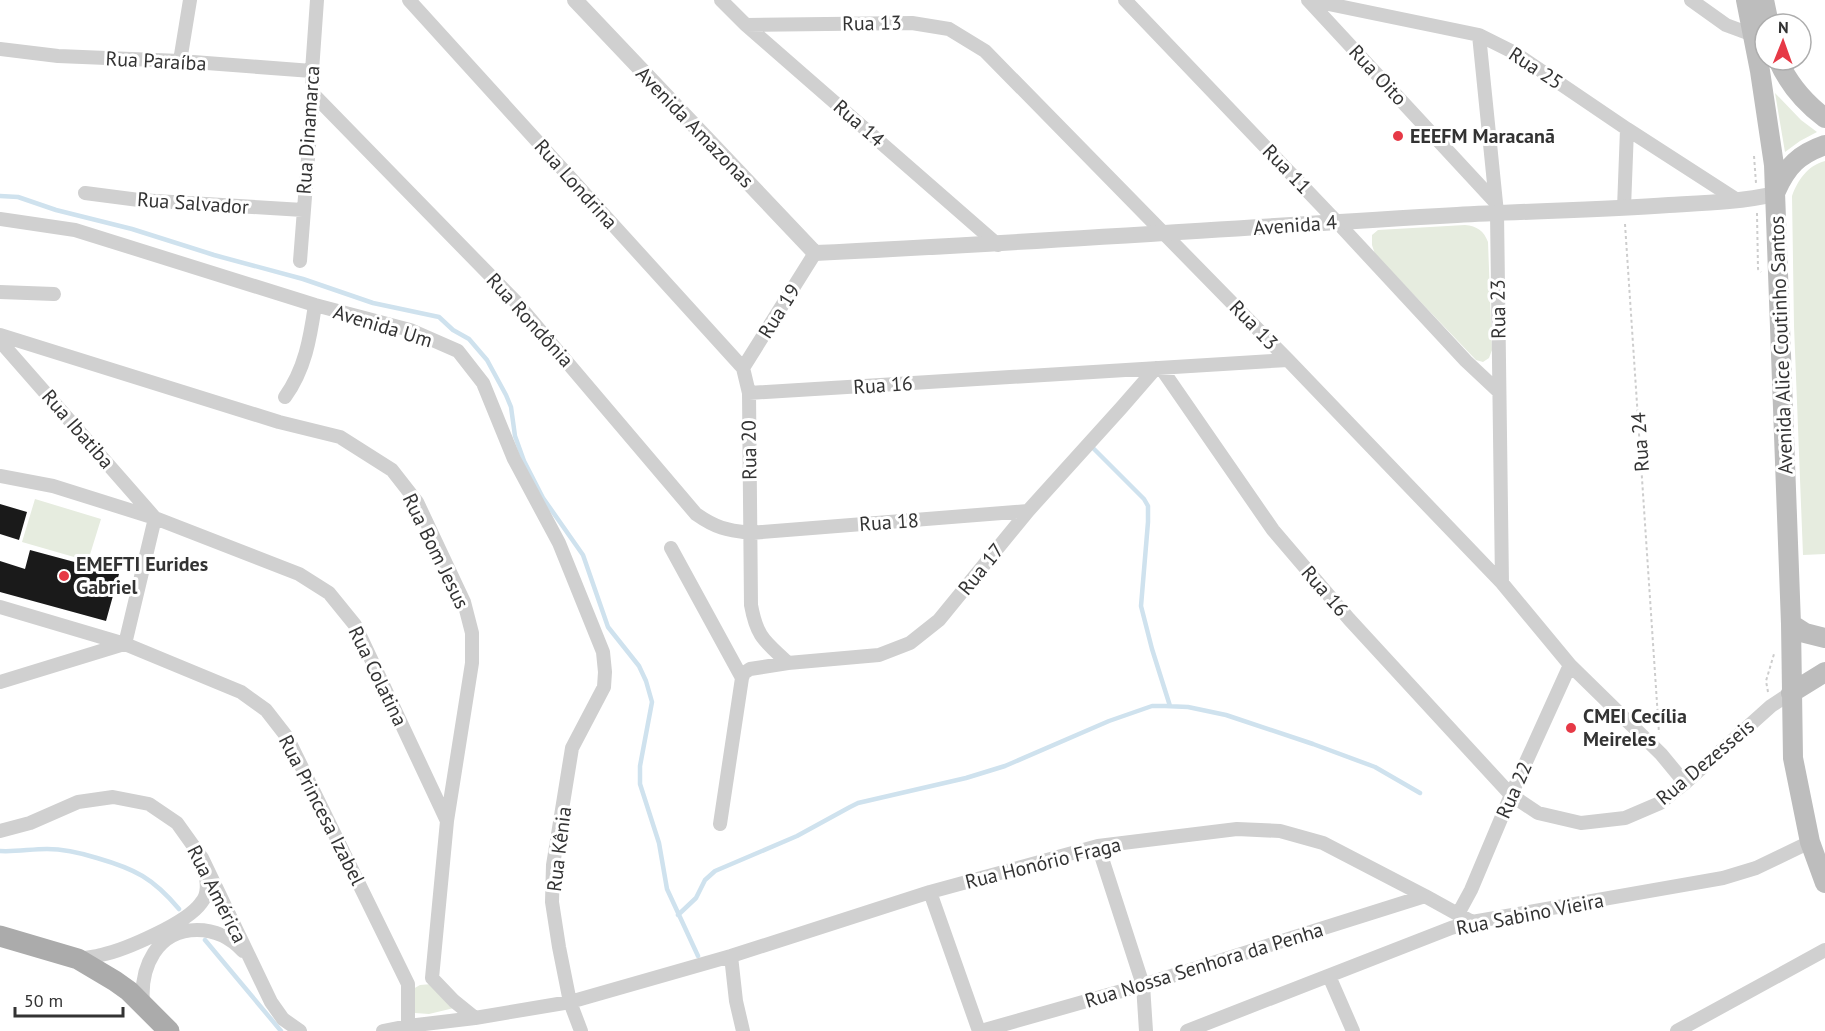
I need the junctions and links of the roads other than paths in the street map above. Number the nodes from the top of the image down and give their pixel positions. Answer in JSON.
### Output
{"nodes":[{"id":1,"x":190,"y":0,"type":"edge"},
{"id":2,"x":317,"y":0,"type":"edge"},
{"id":3,"x":409,"y":0,"type":"edge"},
{"id":4,"x":574,"y":0,"type":"edge"},
{"id":5,"x":722,"y":0,"type":"edge"},
{"id":6,"x":741,"y":0,"type":"edge"},
{"id":7,"x":1125,"y":0,"type":"edge"},
{"id":8,"x":1309,"y":0,"type":"edge"},
{"id":9,"x":1691,"y":0,"type":"edge"},
{"id":10,"x":1746,"y":0,"type":"edge"},
{"id":11,"x":733,"y":12,"type":"junction"},
{"id":12,"x":1753,"y":14,"type":"edge"},
{"id":13,"x":746,"y":25,"type":"junction"},
{"id":14,"x":1753,"y":28,"type":"edge"},
{"id":15,"x":1479,"y":35,"type":"junction"},
{"id":16,"x":0,"y":49,"type":"edge"},
{"id":17,"x":180,"y":61,"type":"junction"},
{"id":18,"x":312,"y":71,"type":"junction"},
{"id":19,"x":1765,"y":72,"type":"edge"},
{"id":20,"x":1784,"y":72,"type":"edge"},
{"id":21,"x":313,"y":94,"type":"junction"},
{"id":22,"x":1825,"y":118,"type":"edge"},
{"id":23,"x":1627,"y":129,"type":"junction"},
{"id":24,"x":1825,"y":145,"type":"edge"},
{"id":25,"x":85,"y":193,"type":"dead end"},
{"id":26,"x":1775,"y":194,"type":"junction"},
{"id":27,"x":1737,"y":201,"type":"junction"},
{"id":28,"x":1496,"y":208,"type":"junction"},
{"id":29,"x":1624,"y":208,"type":"junction"},
{"id":30,"x":303,"y":210,"type":"junction"},
{"id":31,"x":0,"y":219,"type":"edge"},
{"id":32,"x":1337,"y":222,"type":"junction"},
{"id":33,"x":1164,"y":233,"type":"junction"},
{"id":34,"x":998,"y":245,"type":"junction"},
{"id":35,"x":815,"y":254,"type":"junction"},
{"id":36,"x":300,"y":261,"type":"dead end"},
{"id":37,"x":0,"y":292,"type":"edge"},
{"id":38,"x":54,"y":294,"type":"dead end"},
{"id":39,"x":315,"y":305,"type":"junction"},
{"id":40,"x":0,"y":335,"type":"edge"},
{"id":41,"x":0,"y":341,"type":"edge"},
{"id":42,"x":1288,"y":360,"type":"junction"},
{"id":43,"x":743,"y":368,"type":"junction"},
{"id":44,"x":1158,"y":368,"type":"junction"},
{"id":45,"x":1498,"y":391,"type":"junction"},
{"id":46,"x":749,"y":393,"type":"junction"},
{"id":47,"x":285,"y":398,"type":"dead end"},
{"id":48,"x":0,"y":476,"type":"edge"},
{"id":49,"x":1028,"y":511,"type":"junction"},
{"id":50,"x":155,"y":518,"type":"junction"},
{"id":51,"x":750,"y":532,"type":"junction"},
{"id":52,"x":671,"y":548,"type":"dead end"},
{"id":53,"x":1502,"y":583,"type":"junction"},
{"id":54,"x":0,"y":608,"type":"edge"},
{"id":55,"x":1791,"y":624,"type":"junction"},
{"id":56,"x":1825,"y":638,"type":"edge"},
{"id":57,"x":125,"y":644,"type":"junction"},
{"id":58,"x":788,"y":663,"type":"junction"},
{"id":59,"x":1570,"y":665,"type":"junction"},
{"id":60,"x":605,"y":672,"type":"joint"},
{"id":61,"x":1825,"y":672,"type":"edge"},
{"id":62,"x":746,"y":674,"type":"junction"},
{"id":63,"x":0,"y":682,"type":"edge"},
{"id":64,"x":1791,"y":693,"type":"junction"},
{"id":65,"x":1685,"y":783,"type":"junction"},
{"id":66,"x":1511,"y":795,"type":"junction"},
{"id":67,"x":447,"y":821,"type":"junction"},
{"id":68,"x":720,"y":824,"type":"dead end"},
{"id":69,"x":0,"y":831,"type":"edge"},
{"id":70,"x":1810,"y":842,"type":"junction"},
{"id":71,"x":1098,"y":846,"type":"junction"},
{"id":72,"x":202,"y":858,"type":"junction"},
{"id":73,"x":1825,"y":883,"type":"edge"},
{"id":74,"x":930,"y":892,"type":"junction"},
{"id":75,"x":1425,"y":896,"type":"junction"},
{"id":76,"x":1458,"y":914,"type":"junction"},
{"id":77,"x":1472,"y":922,"type":"junction"},
{"id":78,"x":0,"y":936,"type":"edge"},
{"id":79,"x":1825,"y":950,"type":"edge"},
{"id":80,"x":731,"y":956,"type":"junction"},
{"id":81,"x":78,"y":959,"type":"junction"},
{"id":82,"x":251,"y":959,"type":"junction"},
{"id":83,"x":1329,"y":976,"type":"junction"},
{"id":84,"x":432,"y":978,"type":"junction"},
{"id":85,"x":408,"y":984,"type":"junction"},
{"id":86,"x":1143,"y":985,"type":"junction"},
{"id":87,"x":570,"y":1002,"type":"junction"},
{"id":88,"x":142,"y":1003,"type":"junction"},
{"id":89,"x":475,"y":1018,"type":"junction"},
{"id":90,"x":408,"y":1026,"type":"junction"},
{"id":91,"x":169,"y":1031,"type":"edge"},
{"id":92,"x":300,"y":1031,"type":"edge"},
{"id":93,"x":383,"y":1031,"type":"edge"},
{"id":94,"x":581,"y":1031,"type":"edge"},
{"id":95,"x":743,"y":1031,"type":"edge"},
{"id":96,"x":980,"y":1031,"type":"edge"},
{"id":97,"x":1146,"y":1031,"type":"edge"},
{"id":98,"x":1187,"y":1031,"type":"edge"},
{"id":99,"x":1353,"y":1031,"type":"edge"},
{"id":100,"x":1677,"y":1031,"type":"edge"}],
"edges":[{"from":1,"to":17,"type":"street"},
{"from":2,"to":18,"type":"street","name":"Rua Dinamarca"},
{"from":3,"to":43,"type":"street","name":"Rua Londrina"},
{"from":4,"to":35,"type":"street","name":"Avenida Amazonas"},
{"from":5,"to":11,"type":"street","name":"Rua 14"},
{"from":6,"to":11,"type":"street"},
{"from":7,"to":32,"type":"street","name":"Rua 11"},
{"from":8,"to":15,"type":"street","name":"Rua 25"},
{"from":8,"to":28,"type":"street","name":"Rua Oito"},
{"from":9,"to":14,"type":"street"},
{"from":10,"to":12,"type":"main road","name":"Avenida Alice Coutinho Santos"},
{"from":11,"to":13,"type":"street","name":"Rua 14"},
{"from":13,"to":33,"type":"street","name":"Rua 13"},
{"from":13,"to":34,"type":"street","name":"Rua 14"},
{"from":15,"to":23,"type":"street","name":"Rua 25"},
{"from":15,"to":28,"type":"street","name":"Rua 23"},
{"from":16,"to":17,"type":"street","name":"Rua Paraíba"},
{"from":17,"to":18,"type":"street","name":"Rua Paraíba"},
{"from":18,"to":21,"type":"street","name":"Rua Dinamarca"},
{"from":19,"to":26,"type":"main road","name":"Avenida Alice Coutinho Santos"},
{"from":20,"to":22,"type":"main road"},
{"from":21,"to":30,"type":"street","name":"Rua Dinamarca"},
{"from":21,"to":51,"type":"street","name":"Rua Rondônia"},
{"from":23,"to":27,"type":"street","name":"Rua 25"},
{"from":23,"to":29,"type":"street"},
{"from":24,"to":26,"type":"main road"},
{"from":25,"to":30,"type":"street","name":"Rua Salvador"},
{"from":26,"to":27,"type":"street","name":"Avenida 4"},
{"from":26,"to":55,"type":"main road","name":"Avenida Alice Coutinho Santos"},
{"from":27,"to":29,"type":"street","name":"Avenida 4"},
{"from":28,"to":29,"type":"street","name":"Avenida 4"},
{"from":28,"to":32,"type":"street","name":"Avenida 4"},
{"from":28,"to":45,"type":"street","name":"Rua 23"},
{"from":30,"to":36,"type":"street","name":"Rua Dinamarca"},
{"from":31,"to":39,"type":"street","name":"Avenida Um"},
{"from":32,"to":33,"type":"street","name":"Avenida 4"},
{"from":32,"to":45,"type":"street","name":"Rua 11"},
{"from":33,"to":34,"type":"street","name":"Avenida 4"},
{"from":33,"to":42,"type":"street","name":"Rua 13"},
{"from":34,"to":35,"type":"street","name":"Avenida 4"},
{"from":35,"to":43,"type":"street","name":"Rua 19"},
{"from":37,"to":38,"type":"street"},
{"from":39,"to":47,"type":"street"},
{"from":39,"to":60,"type":"street","name":"Avenida Um"},
{"from":40,"to":67,"type":"street","name":"Rua Bom Jesus"},
{"from":41,"to":50,"type":"street","name":"Rua Ibatiba"},
{"from":42,"to":44,"type":"street","name":"Rua 16"},
{"from":42,"to":53,"type":"street","name":"Rua 13"},
{"from":43,"to":46,"type":"street","name":"Rua 20"},
{"from":44,"to":46,"type":"street","name":"Rua 16"},
{"from":44,"to":49,"type":"street","name":"Rua 17"},
{"from":44,"to":66,"type":"street","name":"Rua 16"},
{"from":45,"to":53,"type":"street","name":"Rua 23"},
{"from":46,"to":51,"type":"street","name":"Rua 20"},
{"from":48,"to":50,"type":"street","name":"Rua Colatina"},
{"from":49,"to":51,"type":"street","name":"Rua 18"},
{"from":49,"to":58,"type":"street","name":"Rua 17"},
{"from":50,"to":57,"type":"street"},
{"from":50,"to":67,"type":"street","name":"Rua Colatina"},
{"from":51,"to":58,"type":"street","name":"Rua 20"},
{"from":52,"to":62,"type":"street"},
{"from":53,"to":59,"type":"street","name":"Rua 13"},
{"from":54,"to":57,"type":"street","name":"Rua Princesa Izabel"},
{"from":55,"to":56,"type":"main road"},
{"from":55,"to":64,"type":"main road","name":"Avenida Alice Coutinho Santos"},
{"from":57,"to":63,"type":"street"},
{"from":57,"to":85,"type":"street","name":"Rua Princesa Izabel"},
{"from":58,"to":62,"type":"street","name":"Rua 17"},
{"from":59,"to":65,"type":"street","name":"Rua 13"},
{"from":59,"to":66,"type":"street","name":"Rua 22"},
{"from":60,"to":87,"type":"street","name":"Rua Kênia"},
{"from":61,"to":64,"type":"main road"},
{"from":62,"to":68,"type":"street"},
{"from":64,"to":65,"type":"street","name":"Rua Dezesseis"},
{"from":64,"to":70,"type":"main road","name":"Avenida Alice Coutinho Santos"},
{"from":65,"to":66,"type":"street","name":"Rua Dezesseis"},
{"from":66,"to":76,"type":"street","name":"Rua 22"},
{"from":67,"to":84,"type":"street","name":"Rua Bom Jesus"},
{"from":69,"to":72,"type":"street","name":"Rua América"},
{"from":70,"to":73,"type":"main road","name":"Avenida Alice Coutinho Santos"},
{"from":70,"to":77,"type":"street","name":"Rua Sabino Vieira"},
{"from":71,"to":74,"type":"street","name":"Rua Honório Fraga"},
{"from":71,"to":75,"type":"street","name":"Rua Honório Fraga"},
{"from":71,"to":86,"type":"street"},
{"from":72,"to":81,"type":"street"},
{"from":72,"to":82,"type":"street","name":"Rua América"},
{"from":74,"to":80,"type":"street","name":"Rua Honório Fraga"},
{"from":74,"to":96,"type":"street"},
{"from":75,"to":76,"type":"street","name":"Rua Honório Fraga"},
{"from":75,"to":86,"type":"street","name":"Rua Nossa Senhora da Penha"},
{"from":76,"to":77,"type":"street","name":"Rua Honório Fraga"},
{"from":77,"to":83,"type":"street","name":"Rua Sabino Vieira"},
{"from":78,"to":81,"type":"main road"},
{"from":79,"to":100,"type":"street"},
{"from":80,"to":87,"type":"street","name":"Rua Honório Fraga"},
{"from":80,"to":95,"type":"street"},
{"from":81,"to":88,"type":"main road"},
{"from":82,"to":88,"type":"street"},
{"from":82,"to":92,"type":"street","name":"Rua América"},
{"from":83,"to":98,"type":"street","name":"Rua Sabino Vieira"},
{"from":83,"to":99,"type":"street"},
{"from":84,"to":85,"type":"street"},
{"from":84,"to":89,"type":"street"},
{"from":85,"to":90,"type":"street","name":"Rua Princesa Izabel"},
{"from":86,"to":96,"type":"street","name":"Rua Nossa Senhora da Penha"},
{"from":86,"to":97,"type":"street"},
{"from":87,"to":89,"type":"street"},
{"from":87,"to":94,"type":"street","name":"Rua Kênia"},
{"from":88,"to":91,"type":"main road"},
{"from":89,"to":90,"type":"street"},
{"from":90,"to":93,"type":"street"}]}
